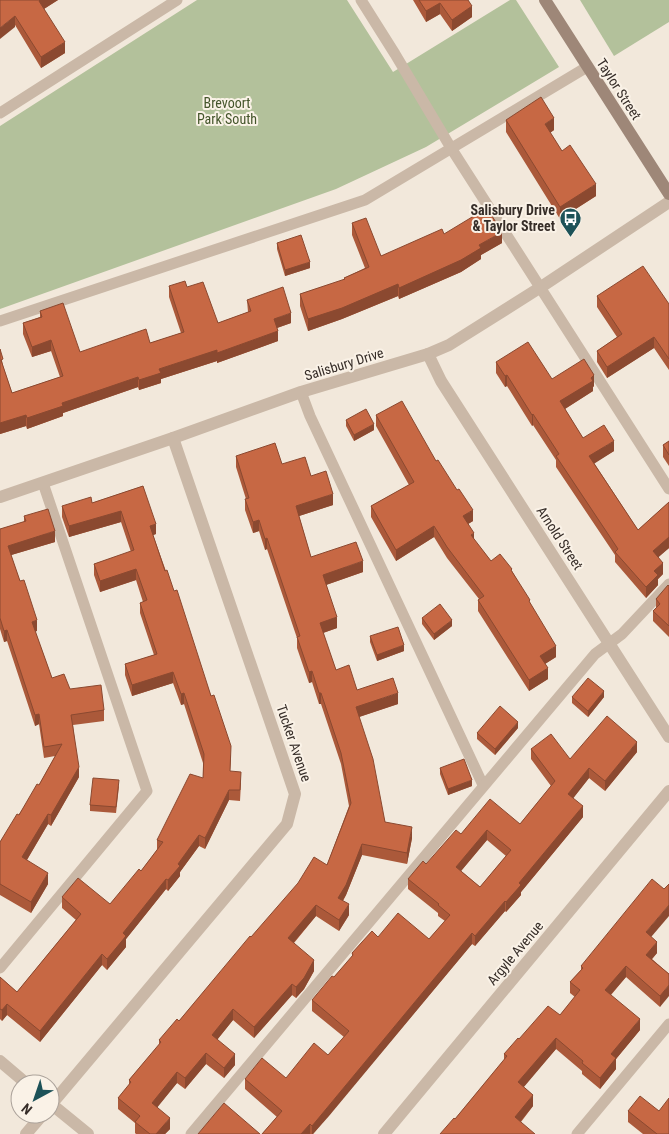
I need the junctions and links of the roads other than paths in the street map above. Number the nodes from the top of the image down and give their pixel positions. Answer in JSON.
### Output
{"nodes":[{"id":1,"x":177,"y":0,"type":"edge"},
{"id":2,"x":361,"y":0,"type":"edge"},
{"id":3,"x":545,"y":0,"type":"edge"},
{"id":4,"x":587,"y":67,"type":"junction"},
{"id":5,"x":0,"y":113,"type":"edge"},
{"id":6,"x":451,"y":148,"type":"junction"},
{"id":7,"x":669,"y":194,"type":"edge"},
{"id":8,"x":669,"y":202,"type":"edge"},
{"id":9,"x":541,"y":287,"type":"junction"},
{"id":10,"x":0,"y":321,"type":"edge"},
{"id":11,"x":428,"y":354,"type":"junction"},
{"id":12,"x":301,"y":392,"type":"junction"},
{"id":13,"x":173,"y":438,"type":"junction"},
{"id":14,"x":43,"y":483,"type":"junction"},
{"id":15,"x":669,"y":489,"type":"edge"},
{"id":16,"x":0,"y":497,"type":"edge"},
{"id":17,"x":669,"y":584,"type":"edge"},
{"id":18,"x":610,"y":644,"type":"junction"},
{"id":19,"x":669,"y":737,"type":"edge"},
{"id":20,"x":483,"y":785,"type":"junction"},
{"id":21,"x":669,"y":791,"type":"edge"},
{"id":22,"x":0,"y":968,"type":"edge"},
{"id":23,"x":669,"y":1024,"type":"edge"},
{"id":24,"x":0,"y":1061,"type":"edge"},
{"id":25,"x":15,"y":1074,"type":"edge"},
{"id":26,"x":60,"y":1094,"type":"edge"},
{"id":27,"x":60,"y":1115,"type":"edge"},
{"id":28,"x":35,"y":1124,"type":"edge"},
{"id":29,"x":26,"y":1134,"type":"edge"},
{"id":30,"x":88,"y":1134,"type":"edge"},
{"id":31,"x":191,"y":1134,"type":"edge"},
{"id":32,"x":384,"y":1134,"type":"edge"},
{"id":33,"x":576,"y":1134,"type":"edge"}],
"edges":[{"from":1,"to":5,"type":"lane"},
{"from":2,"to":6,"type":"lane"},
{"from":3,"to":4,"type":"main road","name":"Taylor Street"},
{"from":4,"to":6,"type":"lane"},
{"from":4,"to":7,"type":"main road","name":"Taylor Street"},
{"from":6,"to":9,"type":"lane"},
{"from":6,"to":10,"type":"lane"},
{"from":8,"to":9,"type":"street","name":"Salisbury Drive"},
{"from":9,"to":11,"type":"street","name":"Salisbury Drive"},
{"from":9,"to":15,"type":"lane"},
{"from":11,"to":12,"type":"street","name":"Salisbury Drive"},
{"from":11,"to":18,"type":"street","name":"Arnold Street"},
{"from":12,"to":13,"type":"street","name":"Salisbury Drive"},
{"from":12,"to":20,"type":"lane"},
{"from":13,"to":14,"type":"street","name":"Salisbury Drive"},
{"from":13,"to":26,"type":"street","name":"Tucker Avenue"},
{"from":14,"to":16,"type":"street","name":"Salisbury Drive"},
{"from":14,"to":22,"type":"lane"},
{"from":17,"to":18,"type":"lane"},
{"from":18,"to":19,"type":"street","name":"Arnold Street"},
{"from":18,"to":20,"type":"lane"},
{"from":20,"to":31,"type":"lane"},
{"from":21,"to":32,"type":"street","name":"Argyle Avenue"},
{"from":23,"to":33,"type":"lane"},
{"from":24,"to":25,"type":"street"},
{"from":27,"to":30,"type":"street"},
{"from":28,"to":29,"type":"street","name":"Tucker Avenue"}]}
